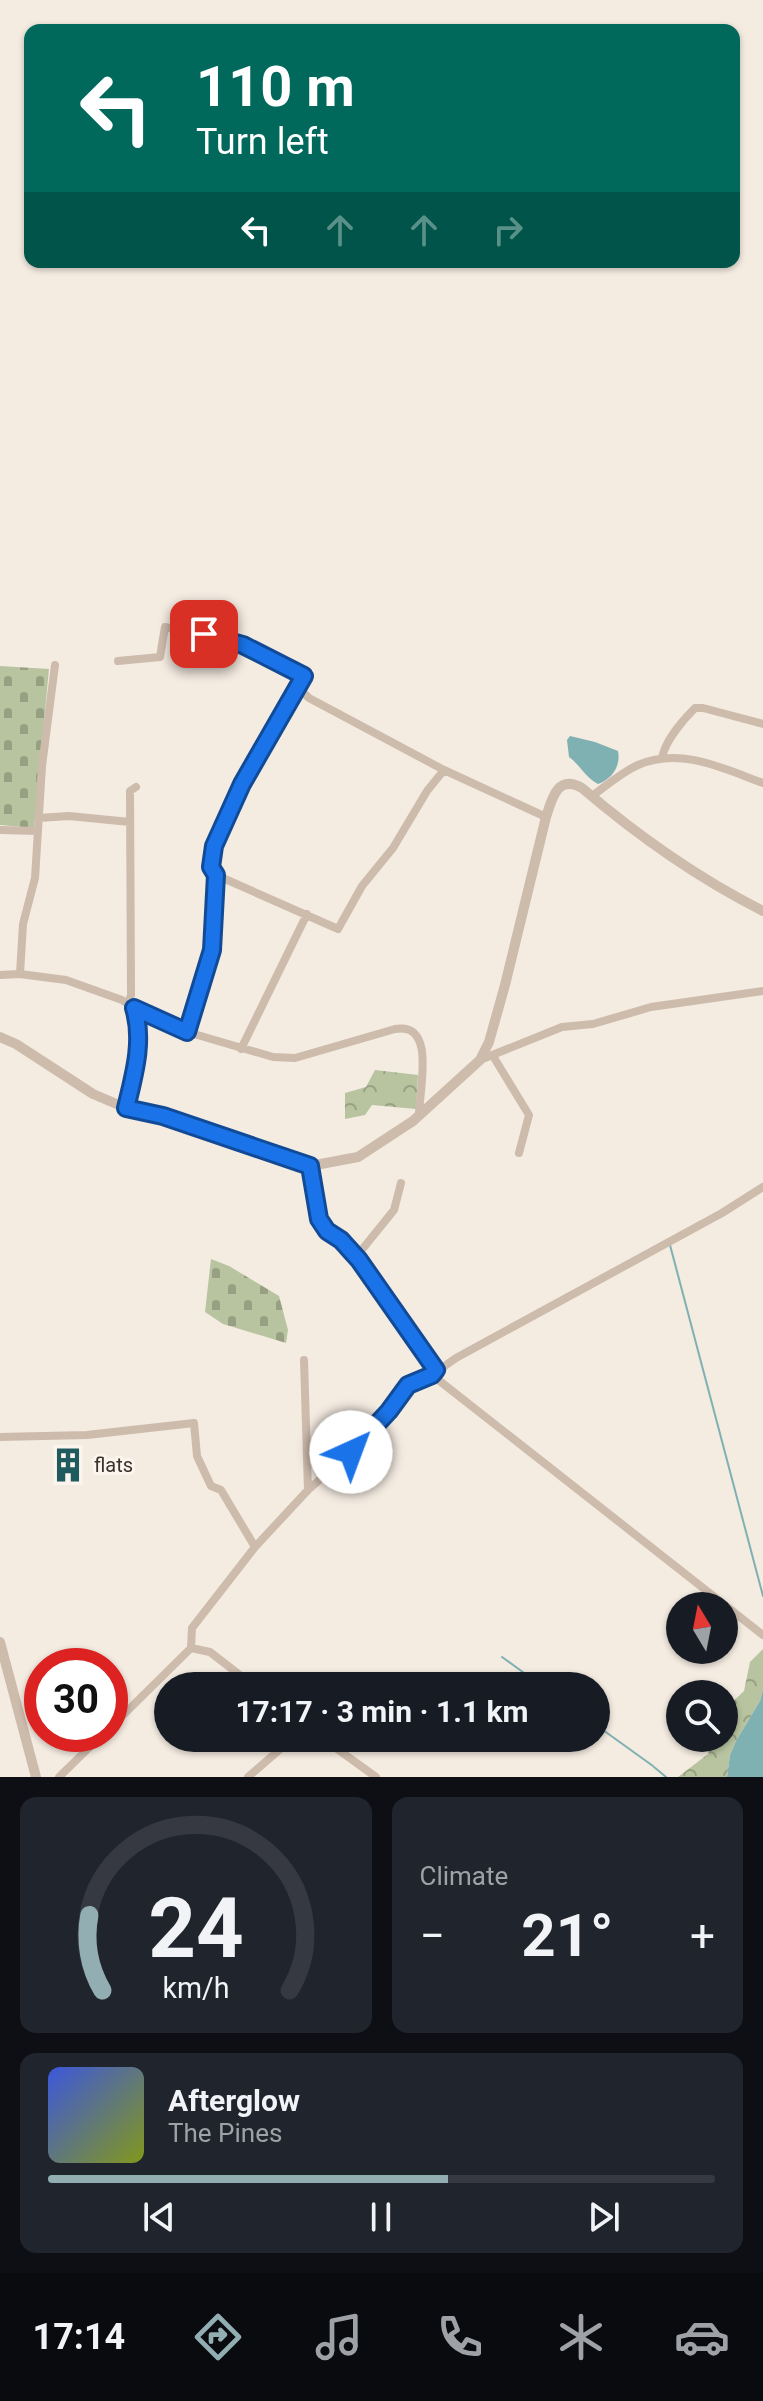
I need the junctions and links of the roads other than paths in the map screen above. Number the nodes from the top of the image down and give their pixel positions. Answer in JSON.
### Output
{"nodes":[{"id":1,"x":118,"y":661,"type":"dead end"},
{"id":2,"x":55,"y":665,"type":"dead end"},
{"id":3,"x":296,"y":686,"type":"junction"},
{"id":4,"x":763,"y":724,"type":"edge"},
{"id":5,"x":662,"y":758,"type":"junction"},
{"id":6,"x":444,"y":770,"type":"junction"},
{"id":7,"x":763,"y":783,"type":"edge"},
{"id":8,"x":136,"y":787,"type":"dead end"},
{"id":9,"x":592,"y":796,"type":"junction"},
{"id":10,"x":546,"y":817,"type":"junction"},
{"id":11,"x":39,"y":818,"type":"junction"},
{"id":12,"x":130,"y":822,"type":"junction"},
{"id":13,"x":0,"y":830,"type":"edge"},
{"id":14,"x":38,"y":831,"type":"junction"},
{"id":15,"x":216,"y":875,"type":"junction"},
{"id":16,"x":763,"y":911,"type":"edge"},
{"id":17,"x":307,"y":914,"type":"junction"},
{"id":18,"x":20,"y":974,"type":"junction"},
{"id":19,"x":0,"y":975,"type":"edge"},
{"id":20,"x":763,"y":991,"type":"edge"},
{"id":21,"x":131,"y":1006,"type":"junction"},
{"id":22,"x":187,"y":1032,"type":"junction"},
{"id":23,"x":0,"y":1037,"type":"edge"},
{"id":24,"x":241,"y":1049,"type":"junction"},
{"id":25,"x":493,"y":1056,"type":"junction"},
{"id":26,"x":480,"y":1060,"type":"junction"},
{"id":27,"x":126,"y":1108,"type":"junction"},
{"id":28,"x":419,"y":1115,"type":"junction"},
{"id":29,"x":519,"y":1153,"type":"dead end"},
{"id":30,"x":310,"y":1166,"type":"junction"},
{"id":31,"x":401,"y":1183,"type":"dead end"},
{"id":32,"x":763,"y":1187,"type":"edge"},
{"id":33,"x":356,"y":1257,"type":"junction"},
{"id":34,"x":304,"y":1360,"type":"dead end"},
{"id":35,"x":434,"y":1372,"type":"junction"},
{"id":36,"x":0,"y":1437,"type":"edge"},
{"id":37,"x":308,"y":1490,"type":"junction"},
{"id":38,"x":255,"y":1547,"type":"junction"},
{"id":39,"x":763,"y":1635,"type":"edge"},
{"id":40,"x":0,"y":1642,"type":"edge"},
{"id":41,"x":191,"y":1648,"type":"junction"},
{"id":42,"x":4,"y":1670,"type":"edge"},
{"id":43,"x":236,"y":1672,"type":"edge"},
{"id":44,"x":128,"y":1710,"type":"edge"},
{"id":45,"x":85,"y":1752,"type":"edge"},
{"id":46,"x":277,"y":1752,"type":"edge"},
{"id":47,"x":341,"y":1752,"type":"edge"},
{"id":48,"x":36,"y":1777,"type":"edge"},
{"id":49,"x":59,"y":1777,"type":"edge"},
{"id":50,"x":248,"y":1777,"type":"edge"},
{"id":51,"x":376,"y":1777,"type":"edge"}],
"edges":[{"from":1,"to":3,"type":"street"},
{"from":2,"to":11,"type":"street"},
{"from":3,"to":6,"type":"street"},
{"from":3,"to":15,"type":"street"},
{"from":4,"to":5,"type":"street"},
{"from":5,"to":7,"type":"street"},
{"from":5,"to":9,"type":"street"},
{"from":6,"to":10,"type":"street"},
{"from":6,"to":17,"type":"street"},
{"from":8,"to":12,"type":"street"},
{"from":9,"to":10,"type":"street"},
{"from":9,"to":16,"type":"street"},
{"from":10,"to":26,"type":"street"},
{"from":11,"to":12,"type":"street"},
{"from":11,"to":14,"type":"street"},
{"from":12,"to":21,"type":"street"},
{"from":13,"to":14,"type":"street"},
{"from":14,"to":18,"type":"street"},
{"from":15,"to":17,"type":"street"},
{"from":15,"to":22,"type":"street"},
{"from":17,"to":24,"type":"street"},
{"from":18,"to":19,"type":"street"},
{"from":18,"to":21,"type":"street"},
{"from":20,"to":25,"type":"street"},
{"from":21,"to":22,"type":"street"},
{"from":21,"to":27,"type":"street"},
{"from":22,"to":24,"type":"street"},
{"from":23,"to":27,"type":"street"},
{"from":24,"to":28,"type":"street"},
{"from":25,"to":26,"type":"street"},
{"from":25,"to":29,"type":"street"},
{"from":26,"to":28,"type":"street"},
{"from":27,"to":30,"type":"street"},
{"from":28,"to":30,"type":"street"},
{"from":30,"to":33,"type":"street"},
{"from":31,"to":33,"type":"street"},
{"from":32,"to":35,"type":"street"},
{"from":33,"to":35,"type":"street"},
{"from":34,"to":37,"type":"street"},
{"from":35,"to":37,"type":"street"},
{"from":35,"to":39,"type":"street"},
{"from":36,"to":38,"type":"street"},
{"from":37,"to":38,"type":"street"},
{"from":38,"to":41,"type":"street"},
{"from":40,"to":42,"type":"street"},
{"from":41,"to":43,"type":"street"},
{"from":41,"to":44,"type":"street"},
{"from":42,"to":48,"type":"street"},
{"from":45,"to":49,"type":"street"},
{"from":46,"to":50,"type":"street"},
{"from":47,"to":51,"type":"street"}]}
